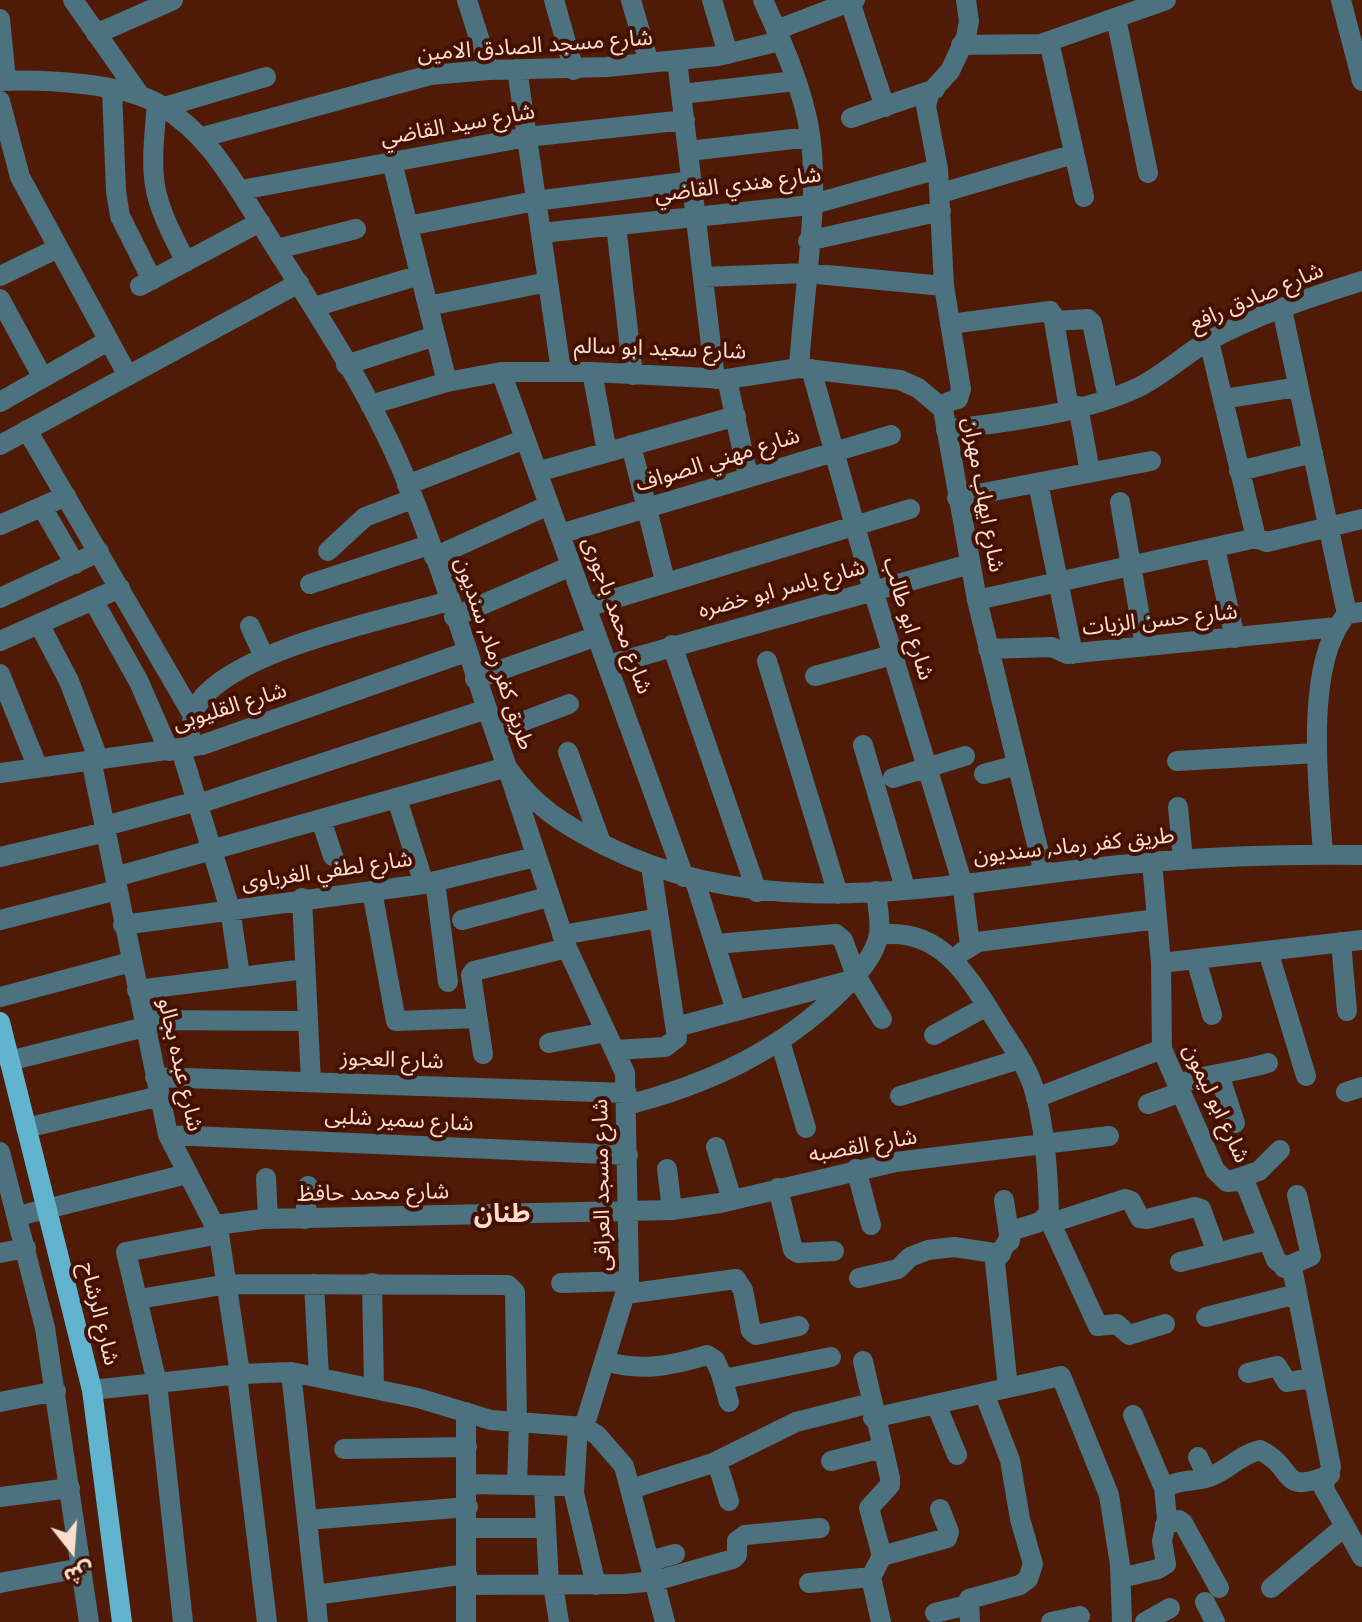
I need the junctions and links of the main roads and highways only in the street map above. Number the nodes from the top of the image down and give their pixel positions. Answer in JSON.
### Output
{"nodes":[{"id":1,"x":0,"y":1022,"type":"edge"},
{"id":2,"x":122,"y":1622,"type":"edge"}],
"edges":[{"from":1,"to":2,"type":"main road","name":"شارع الرشاح"}]}
